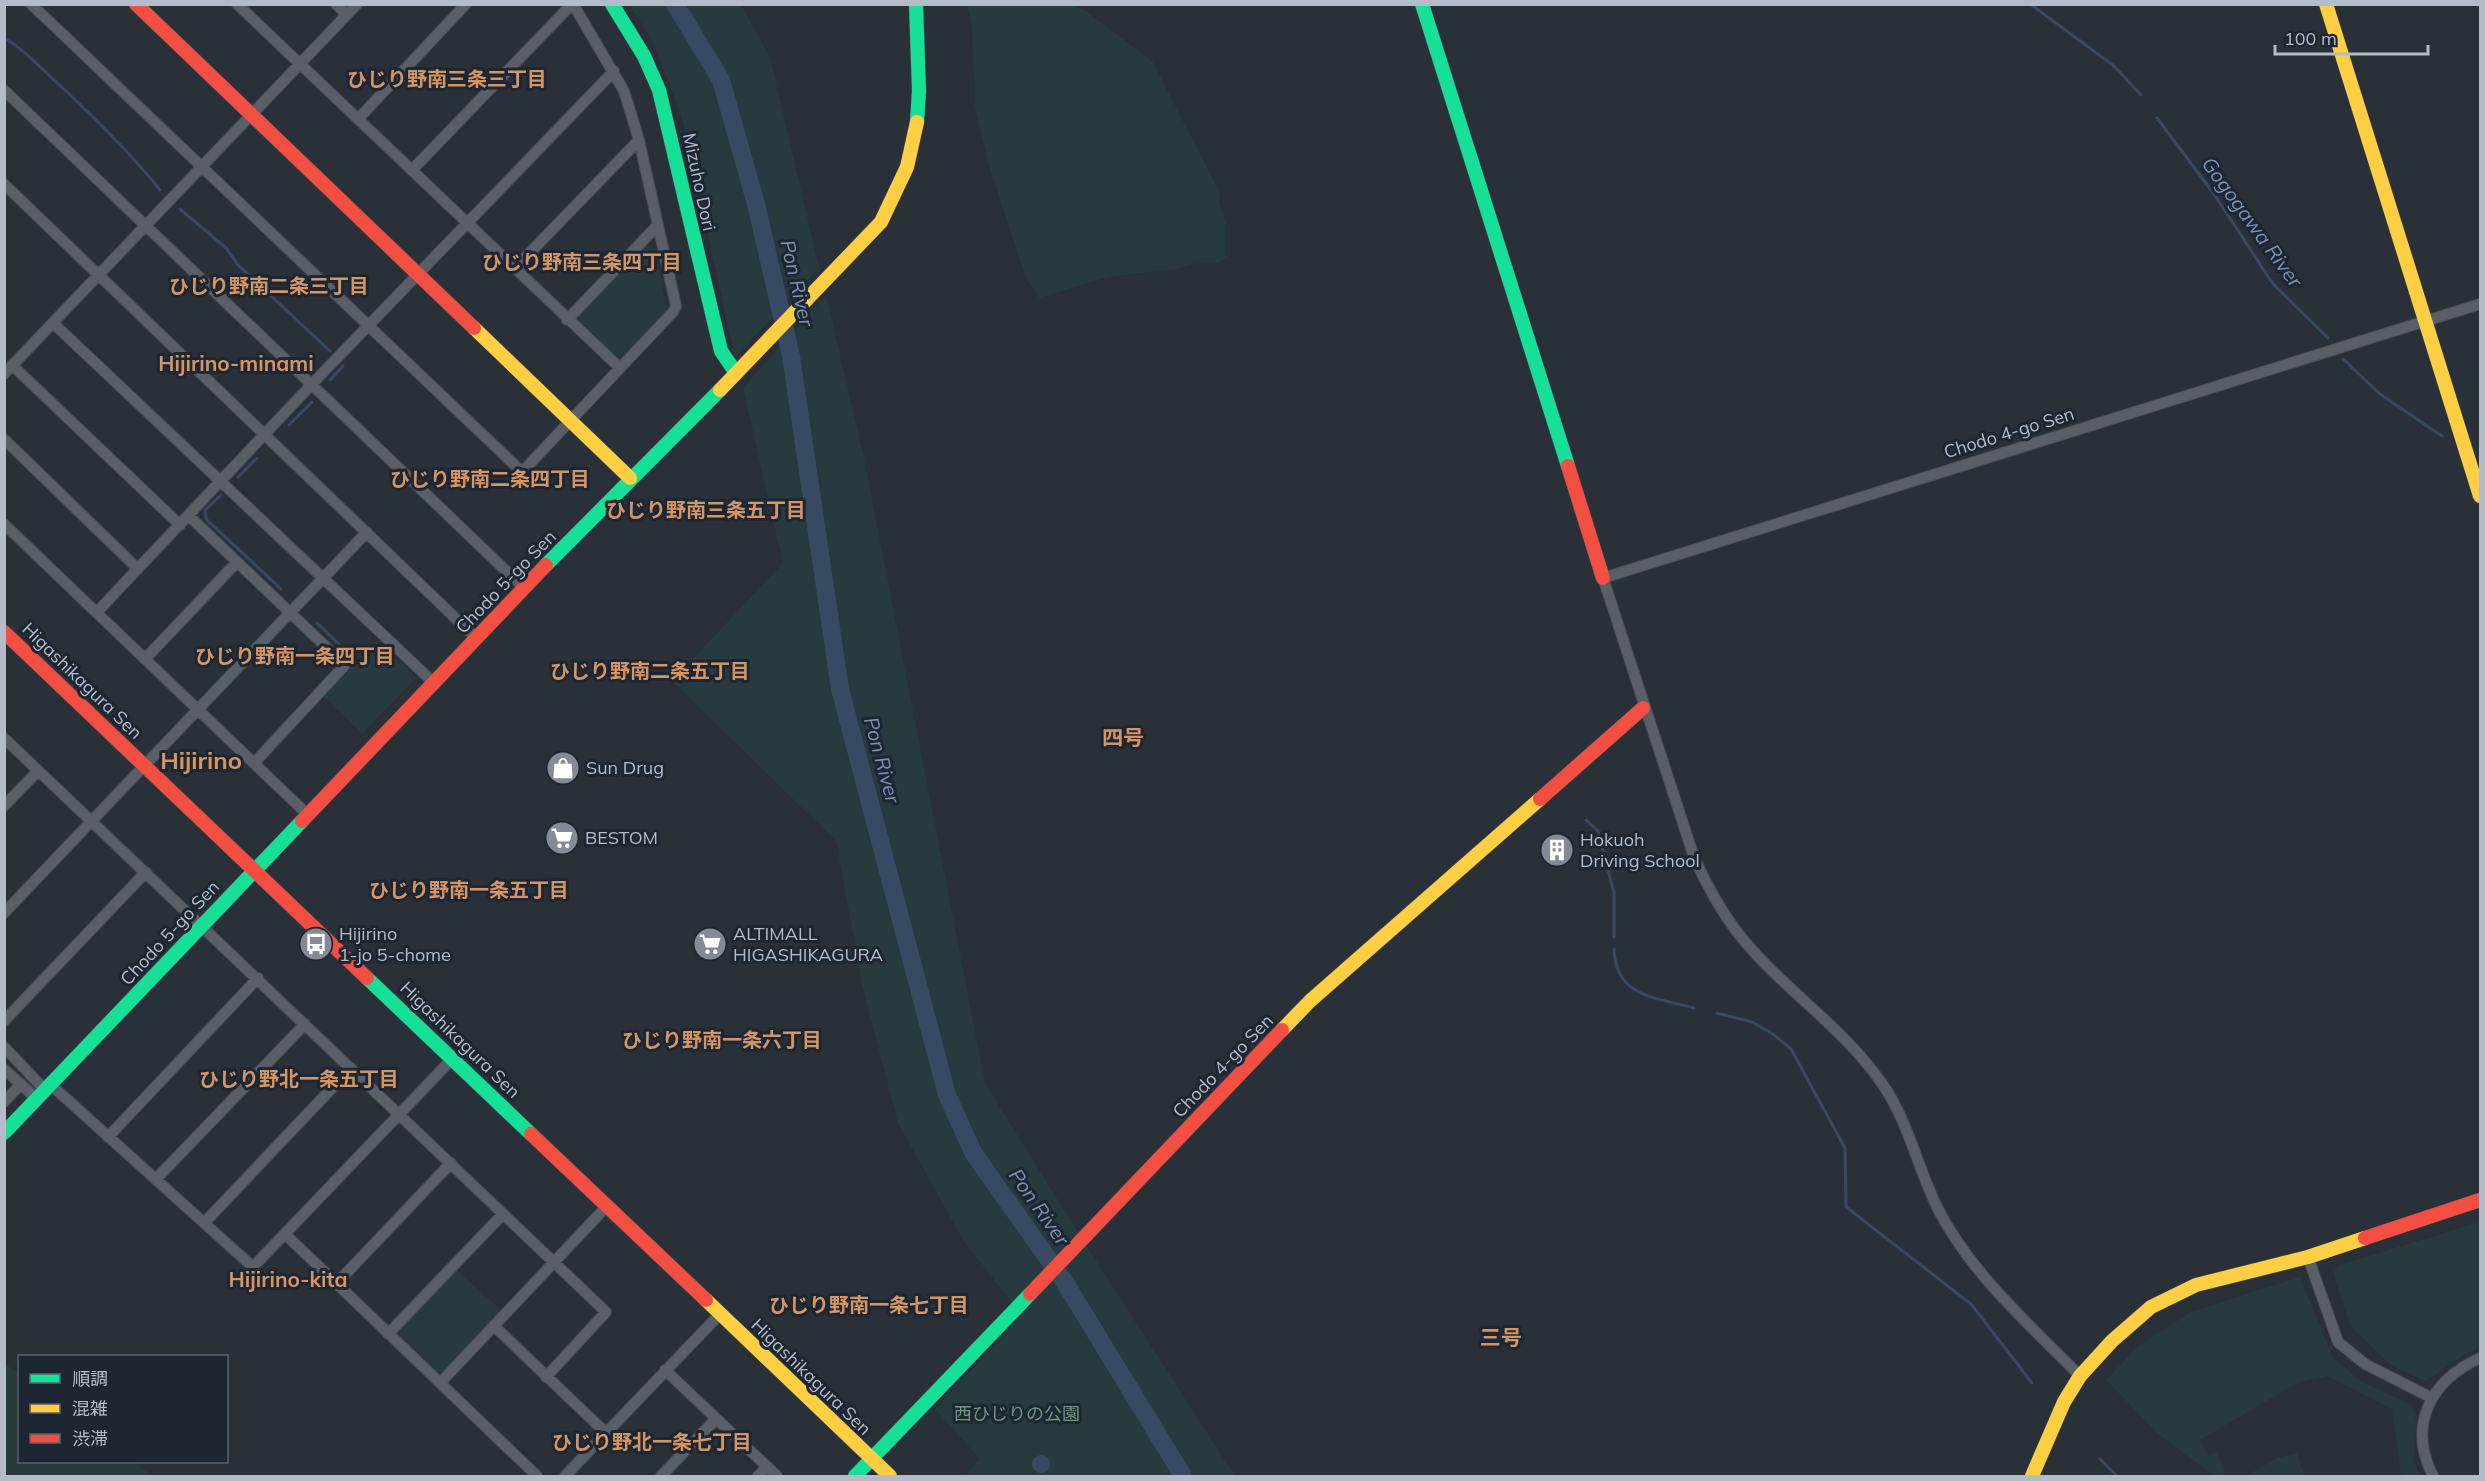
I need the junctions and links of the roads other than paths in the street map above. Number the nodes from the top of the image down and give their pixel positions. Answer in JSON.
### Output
{"nodes":[{"id":1,"x":31,"y":4,"type":"edge"},
{"id":2,"x":136,"y":4,"type":"edge"},
{"id":3,"x":237,"y":4,"type":"edge"},
{"id":4,"x":336,"y":4,"type":"edge"},
{"id":5,"x":357,"y":4,"type":"edge"},
{"id":6,"x":465,"y":4,"type":"edge"},
{"id":7,"x":573,"y":4,"type":"edge"},
{"id":8,"x":612,"y":4,"type":"edge"},
{"id":9,"x":916,"y":4,"type":"edge"},
{"id":10,"x":1422,"y":4,"type":"edge"},
{"id":11,"x":2326,"y":4,"type":"edge"},
{"id":12,"x":347,"y":15,"type":"junction"},
{"id":13,"x":300,"y":64,"type":"junction"},
{"id":14,"x":614,"y":71,"type":"junction"},
{"id":15,"x":4,"y":90,"type":"edge"},
{"id":16,"x":252,"y":115,"type":"junction"},
{"id":17,"x":359,"y":118,"type":"junction"},
{"id":18,"x":639,"y":140,"type":"junction"},
{"id":19,"x":202,"y":167,"type":"junction"},
{"id":20,"x":413,"y":169,"type":"junction"},
{"id":21,"x":4,"y":184,"type":"edge"},
{"id":22,"x":467,"y":222,"type":"junction"},
{"id":23,"x":147,"y":226,"type":"junction"},
{"id":24,"x":657,"y":226,"type":"junction"},
{"id":25,"x":516,"y":267,"type":"junction"},
{"id":26,"x":418,"y":274,"type":"junction"},
{"id":27,"x":100,"y":275,"type":"junction"},
{"id":28,"x":2481,"y":304,"type":"edge"},
{"id":29,"x":567,"y":320,"type":"junction"},
{"id":30,"x":2425,"y":321,"type":"junction"},
{"id":31,"x":53,"y":323,"type":"junction"},
{"id":32,"x":369,"y":327,"type":"junction"},
{"id":33,"x":8,"y":369,"type":"edge"},
{"id":34,"x":620,"y":369,"type":"junction"},
{"id":35,"x":736,"y":373,"type":"junction"},
{"id":36,"x":312,"y":384,"type":"junction"},
{"id":37,"x":571,"y":421,"type":"junction"},
{"id":38,"x":266,"y":434,"type":"junction"},
{"id":39,"x":4,"y":439,"type":"edge"},
{"id":40,"x":630,"y":478,"type":"junction"},
{"id":41,"x":221,"y":482,"type":"junction"},
{"id":42,"x":2481,"y":496,"type":"edge"},
{"id":43,"x":189,"y":516,"type":"junction"},
{"id":44,"x":4,"y":524,"type":"edge"},
{"id":45,"x":180,"y":525,"type":"junction"},
{"id":46,"x":367,"y":532,"type":"junction"},
{"id":47,"x":237,"y":562,"type":"junction"},
{"id":48,"x":138,"y":569,"type":"junction"},
{"id":49,"x":1603,"y":578,"type":"junction"},
{"id":50,"x":324,"y":579,"type":"junction"},
{"id":51,"x":524,"y":588,"type":"junction"},
{"id":52,"x":97,"y":612,"type":"junction"},
{"id":53,"x":291,"y":613,"type":"junction"},
{"id":54,"x":4,"y":632,"type":"edge"},
{"id":55,"x":477,"y":638,"type":"junction"},
{"id":56,"x":145,"y":659,"type":"junction"},
{"id":57,"x":434,"y":683,"type":"junction"},
{"id":58,"x":1643,"y":708,"type":"junction"},
{"id":59,"x":198,"y":711,"type":"junction"},
{"id":60,"x":4,"y":738,"type":"edge"},
{"id":61,"x":254,"y":763,"type":"junction"},
{"id":62,"x":145,"y":766,"type":"junction"},
{"id":63,"x":38,"y":771,"type":"junction"},
{"id":64,"x":4,"y":806,"type":"edge"},
{"id":65,"x":308,"y":815,"type":"junction"},
{"id":66,"x":93,"y":822,"type":"junction"},
{"id":67,"x":255,"y":869,"type":"junction"},
{"id":68,"x":146,"y":872,"type":"junction"},
{"id":69,"x":4,"y":913,"type":"edge"},
{"id":70,"x":202,"y":926,"type":"junction"},
{"id":71,"x":258,"y":978,"type":"junction"},
{"id":72,"x":4,"y":1022,"type":"edge"},
{"id":73,"x":306,"y":1024,"type":"junction"},
{"id":74,"x":4,"y":1047,"type":"edge"},
{"id":75,"x":453,"y":1058,"type":"junction"},
{"id":76,"x":351,"y":1068,"type":"junction"},
{"id":77,"x":4,"y":1069,"type":"edge"},
{"id":78,"x":21,"y":1084,"type":"junction"},
{"id":79,"x":44,"y":1091,"type":"junction"},
{"id":80,"x":4,"y":1102,"type":"edge"},
{"id":81,"x":400,"y":1113,"type":"junction"},
{"id":82,"x":4,"y":1133,"type":"edge"},
{"id":83,"x":108,"y":1137,"type":"junction"},
{"id":84,"x":451,"y":1163,"type":"junction"},
{"id":85,"x":156,"y":1179,"type":"junction"},
{"id":86,"x":2481,"y":1200,"type":"edge"},
{"id":87,"x":607,"y":1206,"type":"junction"},
{"id":88,"x":503,"y":1214,"type":"junction"},
{"id":89,"x":204,"y":1223,"type":"junction"},
{"id":90,"x":285,"y":1234,"type":"junction"},
{"id":91,"x":2307,"y":1257,"type":"junction"},
{"id":92,"x":555,"y":1262,"type":"junction"},
{"id":93,"x":336,"y":1284,"type":"junction"},
{"id":94,"x":720,"y":1314,"type":"junction"},
{"id":95,"x":494,"y":1326,"type":"junction"},
{"id":96,"x":388,"y":1334,"type":"junction"},
{"id":97,"x":2481,"y":1358,"type":"edge"},
{"id":98,"x":665,"y":1370,"type":"junction"},
{"id":99,"x":2080,"y":1376,"type":"junction"},
{"id":100,"x":546,"y":1377,"type":"junction"},
{"id":101,"x":440,"y":1383,"type":"junction"},
{"id":102,"x":2430,"y":1397,"type":"junction"},
{"id":103,"x":716,"y":1419,"type":"junction"},
{"id":104,"x":606,"y":1433,"type":"junction"},
{"id":105,"x":872,"y":1460,"type":"junction"},
{"id":106,"x":767,"y":1467,"type":"junction"},
{"id":107,"x":537,"y":1476,"type":"edge"},
{"id":108,"x":565,"y":1476,"type":"edge"},
{"id":109,"x":661,"y":1476,"type":"edge"},
{"id":110,"x":758,"y":1476,"type":"edge"},
{"id":111,"x":777,"y":1476,"type":"edge"},
{"id":112,"x":855,"y":1476,"type":"edge"},
{"id":113,"x":890,"y":1476,"type":"edge"},
{"id":114,"x":2032,"y":1476,"type":"edge"},
{"id":115,"x":2433,"y":1476,"type":"edge"}],
"edges":[{"from":1,"to":19,"type":"street"},
{"from":2,"to":16,"type":"street"},
{"from":3,"to":13,"type":"street"},
{"from":4,"to":12,"type":"street"},
{"from":5,"to":12,"type":"street"},
{"from":6,"to":17,"type":"street"},
{"from":7,"to":14,"type":"street"},
{"from":7,"to":20,"type":"street"},
{"from":8,"to":35,"type":"street","name":"Mizuho Dori"},
{"from":9,"to":35,"type":"street","name":"Chodo 5-go Sen"},
{"from":10,"to":49,"type":"street"},
{"from":11,"to":30,"type":"street"},
{"from":12,"to":13,"type":"street"},
{"from":13,"to":16,"type":"street"},
{"from":13,"to":17,"type":"street"},
{"from":14,"to":18,"type":"street"},
{"from":14,"to":22,"type":"street"},
{"from":15,"to":23,"type":"street"},
{"from":16,"to":19,"type":"street"},
{"from":16,"to":26,"type":"street"},
{"from":17,"to":20,"type":"street"},
{"from":18,"to":24,"type":"street"},
{"from":18,"to":25,"type":"street"},
{"from":19,"to":23,"type":"street"},
{"from":19,"to":32,"type":"street"},
{"from":20,"to":22,"type":"street"},
{"from":21,"to":27,"type":"street"},
{"from":22,"to":25,"type":"street"},
{"from":22,"to":26,"type":"street"},
{"from":23,"to":27,"type":"street"},
{"from":23,"to":36,"type":"street"},
{"from":24,"to":29,"type":"street"},
{"from":24,"to":34,"type":"street"},
{"from":25,"to":29,"type":"street"},
{"from":26,"to":32,"type":"street"},
{"from":26,"to":37,"type":"street"},
{"from":27,"to":31,"type":"street"},
{"from":27,"to":38,"type":"street"},
{"from":28,"to":30,"type":"street","name":"Chodo 4-go Sen"},
{"from":29,"to":34,"type":"street"},
{"from":30,"to":42,"type":"street"},
{"from":30,"to":49,"type":"street","name":"Chodo 4-go Sen"},
{"from":31,"to":33,"type":"street"},
{"from":31,"to":41,"type":"street"},
{"from":32,"to":36,"type":"street"},
{"from":32,"to":37,"type":"street"},
{"from":33,"to":45,"type":"street"},
{"from":34,"to":37,"type":"street"},
{"from":35,"to":40,"type":"street","name":"Chodo 5-go Sen"},
{"from":36,"to":38,"type":"street"},
{"from":36,"to":51,"type":"street"},
{"from":37,"to":40,"type":"street"},
{"from":38,"to":41,"type":"street"},
{"from":38,"to":46,"type":"street"},
{"from":39,"to":48,"type":"street"},
{"from":40,"to":51,"type":"street","name":"Chodo 5-go Sen"},
{"from":41,"to":43,"type":"street"},
{"from":41,"to":50,"type":"street"},
{"from":43,"to":45,"type":"street"},
{"from":43,"to":47,"type":"street"},
{"from":44,"to":52,"type":"street"},
{"from":45,"to":48,"type":"street"},
{"from":46,"to":50,"type":"street"},
{"from":46,"to":55,"type":"street"},
{"from":47,"to":53,"type":"street"},
{"from":47,"to":56,"type":"street"},
{"from":48,"to":52,"type":"street"},
{"from":49,"to":58,"type":"street"},
{"from":50,"to":53,"type":"street"},
{"from":50,"to":57,"type":"street"},
{"from":51,"to":55,"type":"street","name":"Chodo 5-go Sen"},
{"from":52,"to":56,"type":"street"},
{"from":53,"to":59,"type":"street"},
{"from":53,"to":61,"type":"street"},
{"from":54,"to":62,"type":"street","name":"Higashikagura Sen"},
{"from":55,"to":57,"type":"street","name":"Chodo 5-go Sen"},
{"from":56,"to":59,"type":"street"},
{"from":57,"to":65,"type":"street","name":"Chodo 5-go Sen"},
{"from":58,"to":99,"type":"street"},
{"from":58,"to":105,"type":"street","name":"Chodo 4-go Sen"},
{"from":59,"to":61,"type":"street"},
{"from":59,"to":62,"type":"street"},
{"from":60,"to":63,"type":"street"},
{"from":61,"to":65,"type":"street"},
{"from":62,"to":66,"type":"street"},
{"from":62,"to":67,"type":"street","name":"Higashikagura Sen"},
{"from":63,"to":64,"type":"street"},
{"from":63,"to":66,"type":"street"},
{"from":65,"to":67,"type":"street","name":"Chodo 5-go Sen"},
{"from":66,"to":68,"type":"street"},
{"from":66,"to":69,"type":"street"},
{"from":67,"to":70,"type":"street","name":"Chodo 5-go Sen"},
{"from":67,"to":75,"type":"street","name":"Higashikagura Sen"},
{"from":68,"to":70,"type":"street"},
{"from":68,"to":72,"type":"street"},
{"from":70,"to":71,"type":"street"},
{"from":70,"to":79,"type":"street","name":"Chodo 5-go Sen"},
{"from":71,"to":73,"type":"street"},
{"from":71,"to":83,"type":"street"},
{"from":73,"to":76,"type":"street"},
{"from":73,"to":85,"type":"street"},
{"from":74,"to":79,"type":"street"},
{"from":75,"to":81,"type":"street"},
{"from":75,"to":87,"type":"street","name":"Higashikagura Sen"},
{"from":76,"to":81,"type":"street"},
{"from":76,"to":89,"type":"street"},
{"from":77,"to":78,"type":"street"},
{"from":78,"to":79,"type":"street"},
{"from":78,"to":80,"type":"street"},
{"from":79,"to":82,"type":"street","name":"Chodo 5-go Sen"},
{"from":79,"to":83,"type":"street"},
{"from":81,"to":84,"type":"street"},
{"from":81,"to":90,"type":"street"},
{"from":83,"to":85,"type":"street"},
{"from":84,"to":88,"type":"street"},
{"from":84,"to":93,"type":"street"},
{"from":85,"to":89,"type":"street"},
{"from":86,"to":91,"type":"street"},
{"from":87,"to":92,"type":"street"},
{"from":87,"to":94,"type":"street","name":"Higashikagura Sen"},
{"from":88,"to":92,"type":"street"},
{"from":88,"to":96,"type":"street"},
{"from":89,"to":90,"type":"street"},
{"from":90,"to":93,"type":"street"},
{"from":91,"to":99,"type":"street"},
{"from":91,"to":102,"type":"street"},
{"from":92,"to":95,"type":"street"},
{"from":92,"to":100,"type":"street"},
{"from":93,"to":96,"type":"street"},
{"from":94,"to":98,"type":"street"},
{"from":94,"to":105,"type":"street","name":"Higashikagura Sen"},
{"from":95,"to":100,"type":"street"},
{"from":95,"to":101,"type":"street"},
{"from":96,"to":101,"type":"street"},
{"from":97,"to":102,"type":"street"},
{"from":98,"to":103,"type":"street"},
{"from":98,"to":104,"type":"street"},
{"from":99,"to":114,"type":"street"},
{"from":100,"to":104,"type":"street"},
{"from":101,"to":107,"type":"street"},
{"from":102,"to":115,"type":"street"},
{"from":103,"to":106,"type":"street"},
{"from":103,"to":109,"type":"street"},
{"from":104,"to":108,"type":"street"},
{"from":105,"to":112,"type":"street","name":"Chodo 4-go Sen"},
{"from":105,"to":113,"type":"street","name":"Higashikagura Sen"},
{"from":106,"to":110,"type":"street"},
{"from":106,"to":111,"type":"street"}]}
